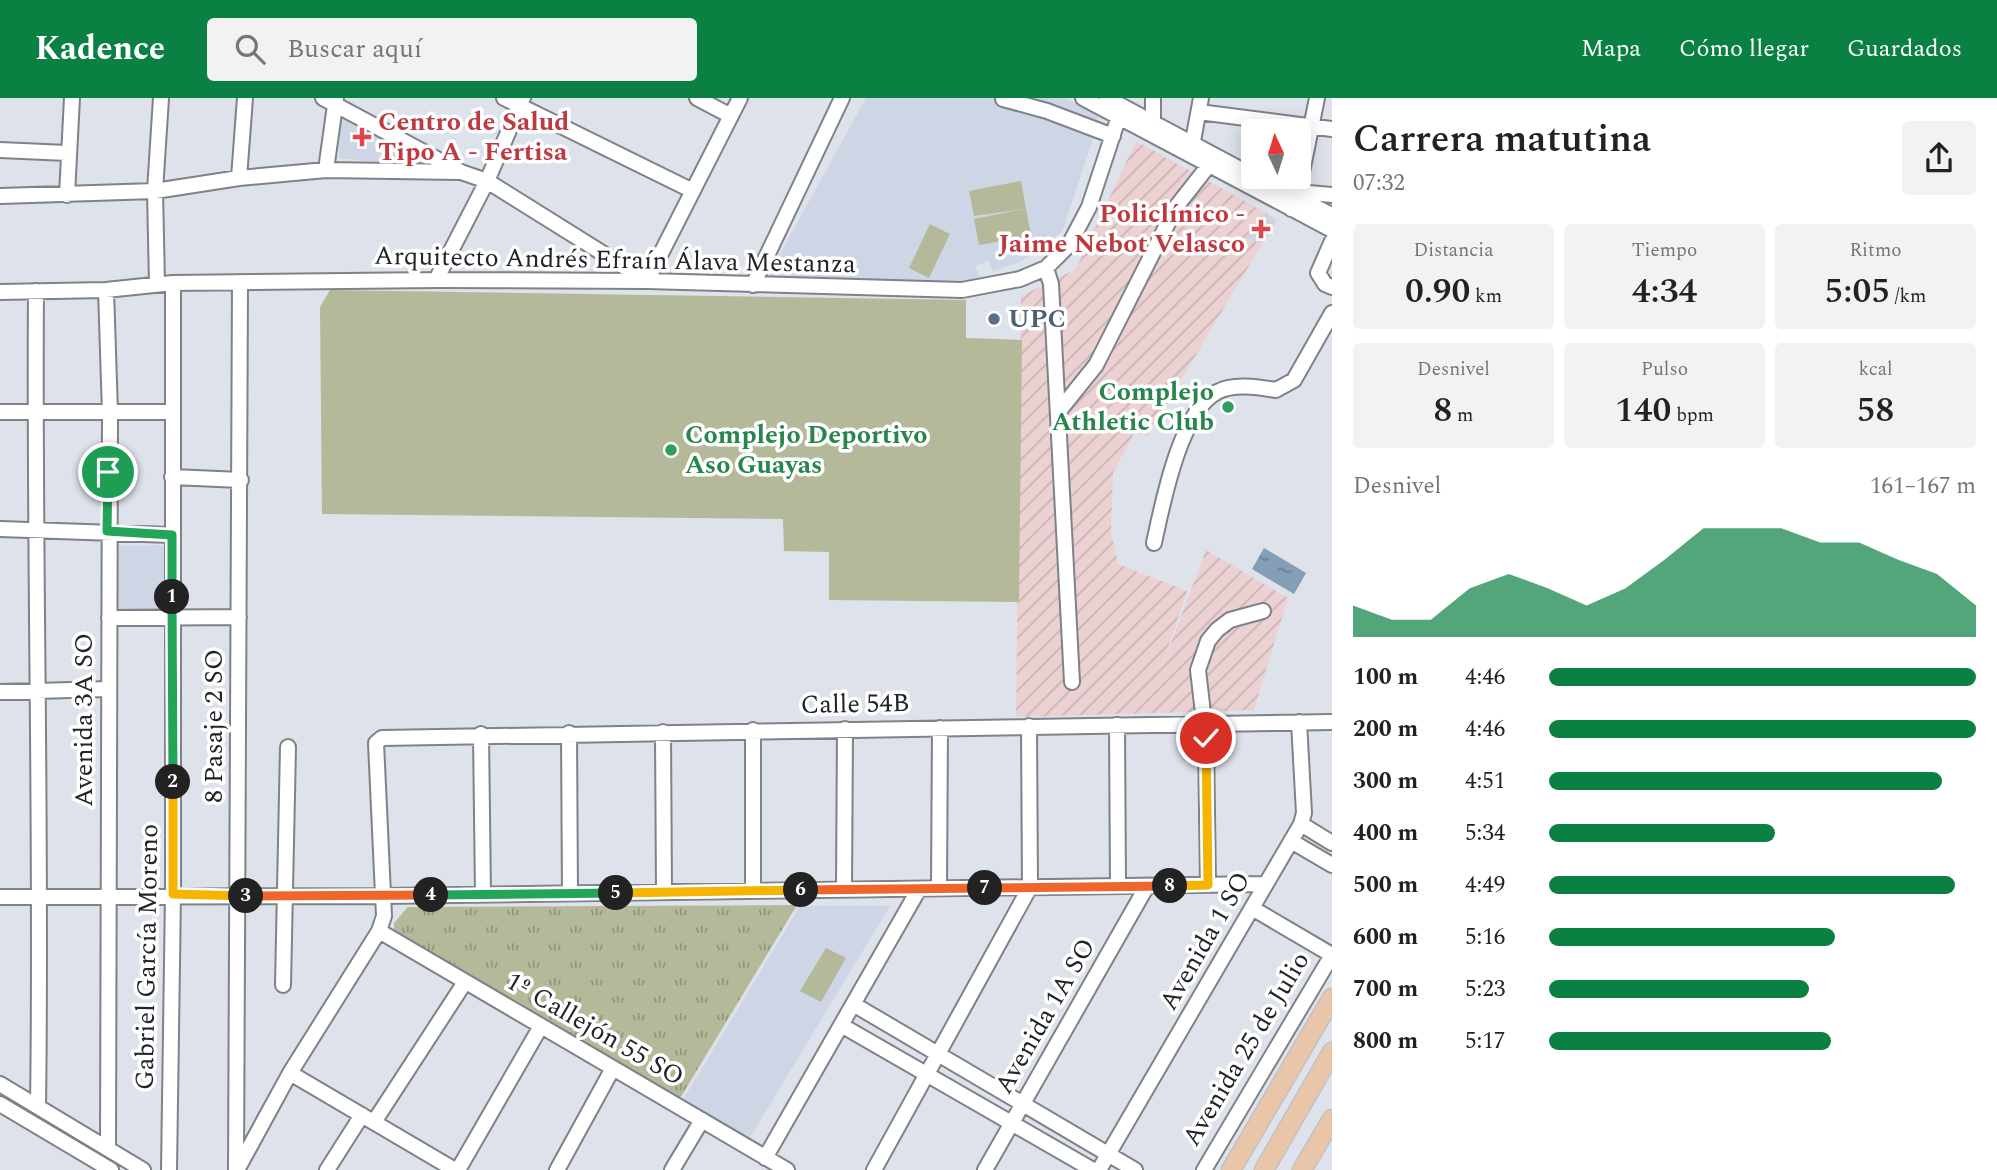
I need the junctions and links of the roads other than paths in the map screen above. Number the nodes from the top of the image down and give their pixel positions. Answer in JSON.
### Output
{"nodes":[{"id":1,"x":72,"y":98,"type":"edge"},
{"id":2,"x":161,"y":98,"type":"edge"},
{"id":3,"x":245,"y":98,"type":"edge"},
{"id":4,"x":504,"y":98,"type":"edge"},
{"id":5,"x":697,"y":98,"type":"edge"},
{"id":6,"x":740,"y":98,"type":"edge"},
{"id":7,"x":842,"y":98,"type":"edge"},
{"id":8,"x":1083,"y":98,"type":"edge"},
{"id":9,"x":1107,"y":98,"type":"edge"},
{"id":10,"x":1153,"y":98,"type":"edge"},
{"id":11,"x":1317,"y":98,"type":"edge"},
{"id":12,"x":1003,"y":99,"type":"edge"},
{"id":13,"x":331,"y":100,"type":"edge"},
{"id":14,"x":521,"y":102,"type":"edge"},
{"id":15,"x":1200,"y":105,"type":"edge"},
{"id":16,"x":1121,"y":113,"type":"junction"},
{"id":17,"x":731,"y":116,"type":"junction"},
{"id":18,"x":1153,"y":124,"type":"junction"},
{"id":19,"x":1312,"y":127,"type":"junction"},
{"id":20,"x":1332,"y":129,"type":"edge"},
{"id":21,"x":1114,"y":136,"type":"junction"},
{"id":22,"x":1192,"y":146,"type":"junction"},
{"id":23,"x":0,"y":150,"type":"edge"},
{"id":24,"x":67,"y":153,"type":"junction"},
{"id":25,"x":1209,"y":165,"type":"junction"},
{"id":26,"x":326,"y":170,"type":"junction"},
{"id":27,"x":1241,"y":170,"type":"edge"},
{"id":28,"x":461,"y":172,"type":"junction"},
{"id":29,"x":239,"y":178,"type":"junction"},
{"id":30,"x":1241,"y":178,"type":"edge"},
{"id":31,"x":487,"y":181,"type":"junction"},
{"id":32,"x":1266,"y":189,"type":"edge"},
{"id":33,"x":155,"y":191,"type":"junction"},
{"id":34,"x":693,"y":191,"type":"junction"},
{"id":35,"x":67,"y":195,"type":"junction"},
{"id":36,"x":1332,"y":195,"type":"edge"},
{"id":37,"x":0,"y":196,"type":"edge"},
{"id":38,"x":1295,"y":199,"type":"junction"},
{"id":39,"x":1332,"y":215,"type":"edge"},
{"id":40,"x":1332,"y":230,"type":"edge"},
{"id":41,"x":1332,"y":241,"type":"edge"},
{"id":42,"x":1046,"y":268,"type":"junction"},
{"id":43,"x":436,"y":280,"type":"junction"},
{"id":44,"x":647,"y":281,"type":"junction"},
{"id":45,"x":240,"y":282,"type":"junction"},
{"id":46,"x":173,"y":283,"type":"junction"},
{"id":47,"x":157,"y":284,"type":"junction"},
{"id":48,"x":753,"y":285,"type":"junction"},
{"id":49,"x":1332,"y":287,"type":"edge"},
{"id":50,"x":106,"y":290,"type":"junction"},
{"id":51,"x":36,"y":291,"type":"junction"},
{"id":52,"x":0,"y":292,"type":"edge"},
{"id":53,"x":1332,"y":313,"type":"edge"},
{"id":54,"x":1059,"y":411,"type":"junction"},
{"id":55,"x":0,"y":412,"type":"edge"},
{"id":56,"x":36,"y":412,"type":"junction"},
{"id":57,"x":172,"y":412,"type":"junction"},
{"id":58,"x":110,"y":413,"type":"junction"},
{"id":59,"x":172,"y":477,"type":"junction"},
{"id":60,"x":241,"y":480,"type":"junction"},
{"id":61,"x":0,"y":529,"type":"edge"},
{"id":62,"x":37,"y":531,"type":"junction"},
{"id":63,"x":107,"y":531,"type":"junction"},
{"id":64,"x":172,"y":535,"type":"junction"},
{"id":65,"x":1153,"y":543,"type":"dead end"},
{"id":66,"x":1263,"y":611,"type":"dead end"},
{"id":67,"x":239,"y":617,"type":"junction"},
{"id":68,"x":109,"y":618,"type":"junction"},
{"id":69,"x":173,"y":620,"type":"junction"},
{"id":70,"x":1072,"y":682,"type":"dead end"},
{"id":71,"x":107,"y":689,"type":"junction"},
{"id":72,"x":0,"y":692,"type":"edge"},
{"id":73,"x":37,"y":692,"type":"junction"},
{"id":74,"x":1299,"y":722,"type":"junction"},
{"id":75,"x":1332,"y":722,"type":"edge"},
{"id":76,"x":1205,"y":724,"type":"junction"},
{"id":77,"x":1117,"y":725,"type":"junction"},
{"id":78,"x":1029,"y":726,"type":"junction"},
{"id":79,"x":940,"y":728,"type":"junction"},
{"id":80,"x":845,"y":729,"type":"junction"},
{"id":81,"x":753,"y":730,"type":"junction"},
{"id":82,"x":663,"y":732,"type":"junction"},
{"id":83,"x":569,"y":733,"type":"junction"},
{"id":84,"x":481,"y":734,"type":"junction"},
{"id":85,"x":288,"y":747,"type":"dead end"},
{"id":86,"x":1301,"y":824,"type":"junction"},
{"id":87,"x":1292,"y":841,"type":"junction"},
{"id":88,"x":1332,"y":843,"type":"edge"},
{"id":89,"x":1332,"y":864,"type":"edge"},
{"id":90,"x":1266,"y":884,"type":"junction"},
{"id":91,"x":1208,"y":885,"type":"junction"},
{"id":92,"x":1118,"y":886,"type":"junction"},
{"id":93,"x":1147,"y":886,"type":"junction"},
{"id":94,"x":1030,"y":887,"type":"junction"},
{"id":95,"x":939,"y":888,"type":"junction"},
{"id":96,"x":919,"y":889,"type":"junction"},
{"id":97,"x":844,"y":890,"type":"junction"},
{"id":98,"x":753,"y":891,"type":"junction"},
{"id":99,"x":664,"y":892,"type":"junction"},
{"id":100,"x":570,"y":893,"type":"junction"},
{"id":101,"x":108,"y":894,"type":"junction"},
{"id":102,"x":173,"y":894,"type":"junction"},
{"id":103,"x":483,"y":894,"type":"junction"},
{"id":104,"x":41,"y":895,"type":"junction"},
{"id":105,"x":238,"y":896,"type":"junction"},
{"id":106,"x":286,"y":896,"type":"junction"},
{"id":107,"x":383,"y":896,"type":"junction"},
{"id":108,"x":0,"y":897,"type":"edge"},
{"id":109,"x":1252,"y":908,"type":"junction"},
{"id":110,"x":379,"y":931,"type":"junction"},
{"id":111,"x":1332,"y":955,"type":"edge"},
{"id":112,"x":465,"y":982,"type":"junction"},
{"id":113,"x":283,"y":985,"type":"dead end"},
{"id":114,"x":1332,"y":998,"type":"edge"},
{"id":115,"x":853,"y":1004,"type":"junction"},
{"id":116,"x":841,"y":1025,"type":"junction"},
{"id":117,"x":541,"y":1026,"type":"junction"},
{"id":118,"x":1332,"y":1052,"type":"edge"},
{"id":119,"x":938,"y":1054,"type":"junction"},
{"id":120,"x":613,"y":1068,"type":"junction"},
{"id":121,"x":290,"y":1073,"type":"junction"},
{"id":122,"x":927,"y":1074,"type":"junction"},
{"id":123,"x":0,"y":1084,"type":"edge"},
{"id":124,"x":0,"y":1104,"type":"edge"},
{"id":125,"x":1023,"y":1104,"type":"junction"},
{"id":126,"x":38,"y":1106,"type":"junction"},
{"id":127,"x":368,"y":1119,"type":"junction"},
{"id":128,"x":1332,"y":1119,"type":"edge"},
{"id":129,"x":702,"y":1120,"type":"junction"},
{"id":130,"x":1012,"y":1123,"type":"junction"},
{"id":131,"x":108,"y":1149,"type":"junction"},
{"id":132,"x":1108,"y":1155,"type":"junction"},
{"id":133,"x":765,"y":1158,"type":"junction"},
{"id":134,"x":429,"y":1164,"type":"edge"},
{"id":135,"x":781,"y":1169,"type":"edge"},
{"id":136,"x":111,"y":1170,"type":"edge"},
{"id":137,"x":144,"y":1170,"type":"edge"},
{"id":138,"x":169,"y":1170,"type":"edge"},
{"id":139,"x":237,"y":1170,"type":"edge"},
{"id":140,"x":327,"y":1170,"type":"edge"},
{"id":141,"x":457,"y":1170,"type":"edge"},
{"id":142,"x":557,"y":1170,"type":"edge"},
{"id":143,"x":673,"y":1170,"type":"edge"},
{"id":144,"x":874,"y":1170,"type":"edge"},
{"id":145,"x":985,"y":1170,"type":"edge"},
{"id":146,"x":1094,"y":1170,"type":"edge"},
{"id":147,"x":1099,"y":1170,"type":"edge"},
{"id":148,"x":1135,"y":1170,"type":"edge"},
{"id":149,"x":1205,"y":1170,"type":"edge"},
{"id":150,"x":1231,"y":1170,"type":"edge"},
{"id":151,"x":1264,"y":1170,"type":"edge"},
{"id":152,"x":1301,"y":1170,"type":"edge"}],
"edges":[{"from":1,"to":24,"type":"street"},
{"from":2,"to":33,"type":"street"},
{"from":3,"to":29,"type":"street"},
{"from":4,"to":14,"type":"street"},
{"from":5,"to":17,"type":"street"},
{"from":6,"to":17,"type":"street"},
{"from":7,"to":48,"type":"street"},
{"from":8,"to":16,"type":"street"},
{"from":9,"to":16,"type":"street"},
{"from":10,"to":18,"type":"street"},
{"from":11,"to":19,"type":"street"},
{"from":12,"to":21,"type":"street"},
{"from":13,"to":26,"type":"street"},
{"from":13,"to":28,"type":"street"},
{"from":14,"to":31,"type":"street"},
{"from":14,"to":34,"type":"street"},
{"from":15,"to":19,"type":"street"},
{"from":15,"to":22,"type":"street"},
{"from":16,"to":18,"type":"street"},
{"from":16,"to":21,"type":"street","name":"Arquitecto Andrés Efraín Álava Mestanza"},
{"from":16,"to":25,"type":"street"},
{"from":17,"to":34,"type":"street"},
{"from":18,"to":22,"type":"street"},
{"from":19,"to":20,"type":"street"},
{"from":19,"to":38,"type":"street"},
{"from":21,"to":42,"type":"street","name":"Arquitecto Andrés Efraín Álava Mestanza"},
{"from":22,"to":27,"type":"street"},
{"from":23,"to":24,"type":"street"},
{"from":24,"to":35,"type":"street"},
{"from":25,"to":30,"type":"street"},
{"from":25,"to":54,"type":"street"},
{"from":26,"to":28,"type":"street"},
{"from":26,"to":29,"type":"street"},
{"from":28,"to":31,"type":"street"},
{"from":29,"to":33,"type":"street"},
{"from":31,"to":43,"type":"street"},
{"from":31,"to":44,"type":"street"},
{"from":32,"to":38,"type":"street"},
{"from":33,"to":35,"type":"street"},
{"from":33,"to":47,"type":"street"},
{"from":34,"to":44,"type":"street"},
{"from":35,"to":37,"type":"street"},
{"from":36,"to":38,"type":"street"},
{"from":38,"to":39,"type":"street"},
{"from":38,"to":40,"type":"street"},
{"from":41,"to":49,"type":"street"},
{"from":42,"to":48,"type":"street","name":"Arquitecto Andrés Efraín Álava Mestanza"},
{"from":42,"to":54,"type":"street"},
{"from":43,"to":44,"type":"street","name":"Arquitecto Andrés Efraín Álava Mestanza"},
{"from":43,"to":45,"type":"street","name":"Arquitecto Andrés Efraín Álava Mestanza"},
{"from":44,"to":48,"type":"street","name":"Arquitecto Andrés Efraín Álava Mestanza"},
{"from":45,"to":46,"type":"street","name":"Arquitecto Andrés Efraín Álava Mestanza"},
{"from":45,"to":60,"type":"street","name":"8 Pasaje 2 SO"},
{"from":46,"to":47,"type":"street","name":"Arquitecto Andrés Efraín Álava Mestanza"},
{"from":46,"to":57,"type":"street","name":"Gabriel García Moreno"},
{"from":47,"to":50,"type":"street","name":"Arquitecto Andrés Efraín Álava Mestanza"},
{"from":50,"to":51,"type":"street","name":"Arquitecto Andrés Efraín Álava Mestanza"},
{"from":50,"to":58,"type":"street","name":"Avenida 3A SO"},
{"from":51,"to":52,"type":"street","name":"Arquitecto Andrés Efraín Álava Mestanza"},
{"from":51,"to":56,"type":"street"},
{"from":53,"to":65,"type":"street"},
{"from":54,"to":70,"type":"street"},
{"from":55,"to":56,"type":"street"},
{"from":56,"to":58,"type":"street"},
{"from":56,"to":62,"type":"street"},
{"from":57,"to":58,"type":"street"},
{"from":57,"to":59,"type":"street","name":"Gabriel García Moreno"},
{"from":58,"to":63,"type":"street","name":"Avenida 3A SO"},
{"from":59,"to":60,"type":"street"},
{"from":59,"to":64,"type":"street","name":"Gabriel García Moreno"},
{"from":60,"to":67,"type":"street","name":"8 Pasaje 2 SO"},
{"from":61,"to":62,"type":"street"},
{"from":62,"to":63,"type":"street"},
{"from":62,"to":73,"type":"street"},
{"from":63,"to":64,"type":"street"},
{"from":63,"to":68,"type":"street","name":"Avenida 3A SO"},
{"from":64,"to":69,"type":"street","name":"Gabriel García Moreno"},
{"from":66,"to":76,"type":"street"},
{"from":67,"to":69,"type":"street"},
{"from":67,"to":105,"type":"street","name":"8 Pasaje 2 SO"},
{"from":68,"to":69,"type":"street"},
{"from":68,"to":71,"type":"street","name":"Avenida 3A SO"},
{"from":69,"to":102,"type":"street","name":"Gabriel García Moreno"},
{"from":71,"to":73,"type":"street"},
{"from":71,"to":101,"type":"street","name":"Avenida 3A SO"},
{"from":72,"to":73,"type":"street"},
{"from":73,"to":104,"type":"street"},
{"from":74,"to":75,"type":"street","name":"Calle 54B"},
{"from":74,"to":76,"type":"street","name":"Calle 54B"},
{"from":74,"to":86,"type":"street","name":"Avenida 1 SO"},
{"from":76,"to":77,"type":"street","name":"Calle 54B"},
{"from":76,"to":91,"type":"street"},
{"from":77,"to":78,"type":"street","name":"Calle 54B"},
{"from":77,"to":92,"type":"street"},
{"from":78,"to":79,"type":"street","name":"Calle 54B"},
{"from":78,"to":94,"type":"street"},
{"from":79,"to":80,"type":"street","name":"Calle 54B"},
{"from":79,"to":95,"type":"street"},
{"from":80,"to":81,"type":"street","name":"Calle 54B"},
{"from":80,"to":97,"type":"street"},
{"from":81,"to":82,"type":"street","name":"Calle 54B"},
{"from":81,"to":98,"type":"street"},
{"from":82,"to":83,"type":"street","name":"Calle 54B"},
{"from":82,"to":99,"type":"street"},
{"from":83,"to":84,"type":"street","name":"Calle 54B"},
{"from":83,"to":100,"type":"street"},
{"from":84,"to":103,"type":"street"},
{"from":84,"to":107,"type":"street","name":"Calle 54B"},
{"from":85,"to":106,"type":"street"},
{"from":86,"to":87,"type":"street","name":"Avenida 1 SO"},
{"from":86,"to":88,"type":"street"},
{"from":87,"to":89,"type":"street"},
{"from":87,"to":90,"type":"street","name":"Avenida 1 SO"},
{"from":90,"to":91,"type":"street"},
{"from":90,"to":109,"type":"street","name":"Avenida 1 SO"},
{"from":91,"to":93,"type":"street"},
{"from":92,"to":93,"type":"street"},
{"from":92,"to":94,"type":"street"},
{"from":93,"to":125,"type":"street","name":"Avenida 1A SO"},
{"from":94,"to":95,"type":"street"},
{"from":94,"to":119,"type":"street"},
{"from":95,"to":96,"type":"street"},
{"from":96,"to":97,"type":"street"},
{"from":96,"to":115,"type":"street"},
{"from":97,"to":98,"type":"street"},
{"from":98,"to":99,"type":"street"},
{"from":99,"to":100,"type":"street"},
{"from":100,"to":103,"type":"street"},
{"from":101,"to":102,"type":"street"},
{"from":101,"to":104,"type":"street"},
{"from":101,"to":131,"type":"street","name":"Avenida 3A SO"},
{"from":102,"to":105,"type":"street"},
{"from":102,"to":138,"type":"street","name":"Gabriel García Moreno"},
{"from":103,"to":107,"type":"street"},
{"from":104,"to":108,"type":"street"},
{"from":104,"to":126,"type":"street"},
{"from":105,"to":106,"type":"street"},
{"from":105,"to":139,"type":"street","name":"8 Pasaje 2 SO"},
{"from":106,"to":107,"type":"street"},
{"from":106,"to":113,"type":"street"},
{"from":107,"to":110,"type":"street"},
{"from":109,"to":111,"type":"street"},
{"from":109,"to":132,"type":"street","name":"Avenida 1 SO"},
{"from":110,"to":112,"type":"street","name":"1º Callejón 55 SO"},
{"from":110,"to":121,"type":"street"},
{"from":111,"to":149,"type":"street","name":"Avenida 25 de Julio"},
{"from":112,"to":117,"type":"street","name":"1º Callejón 55 SO"},
{"from":112,"to":127,"type":"street"},
{"from":114,"to":150,"type":"main road","name":"Avenida 25 de Julio"},
{"from":115,"to":116,"type":"street"},
{"from":115,"to":119,"type":"street"},
{"from":116,"to":122,"type":"street"},
{"from":116,"to":133,"type":"street"},
{"from":117,"to":120,"type":"street","name":"1º Callejón 55 SO"},
{"from":117,"to":141,"type":"street"},
{"from":118,"to":151,"type":"main road"},
{"from":119,"to":122,"type":"street"},
{"from":119,"to":125,"type":"street"},
{"from":120,"to":129,"type":"street","name":"1º Callejón 55 SO"},
{"from":120,"to":142,"type":"street"},
{"from":121,"to":127,"type":"street"},
{"from":121,"to":139,"type":"street"},
{"from":122,"to":130,"type":"street"},
{"from":122,"to":144,"type":"street"},
{"from":123,"to":126,"type":"street"},
{"from":124,"to":136,"type":"street"},
{"from":125,"to":130,"type":"street","name":"Avenida 1A SO"},
{"from":125,"to":132,"type":"street"},
{"from":126,"to":131,"type":"street"},
{"from":127,"to":134,"type":"street"},
{"from":127,"to":140,"type":"street"},
{"from":128,"to":152,"type":"main road"},
{"from":129,"to":133,"type":"street","name":"1º Callejón 55 SO"},
{"from":129,"to":143,"type":"street"},
{"from":130,"to":145,"type":"street","name":"Avenida 1A SO"},
{"from":130,"to":146,"type":"street"},
{"from":131,"to":137,"type":"street"},
{"from":132,"to":147,"type":"street","name":"Avenida 1 SO"},
{"from":132,"to":148,"type":"street"},
{"from":133,"to":135,"type":"street","name":"1º Callejón 55 SO"},
{"from":134,"to":141,"type":"street"}]}
